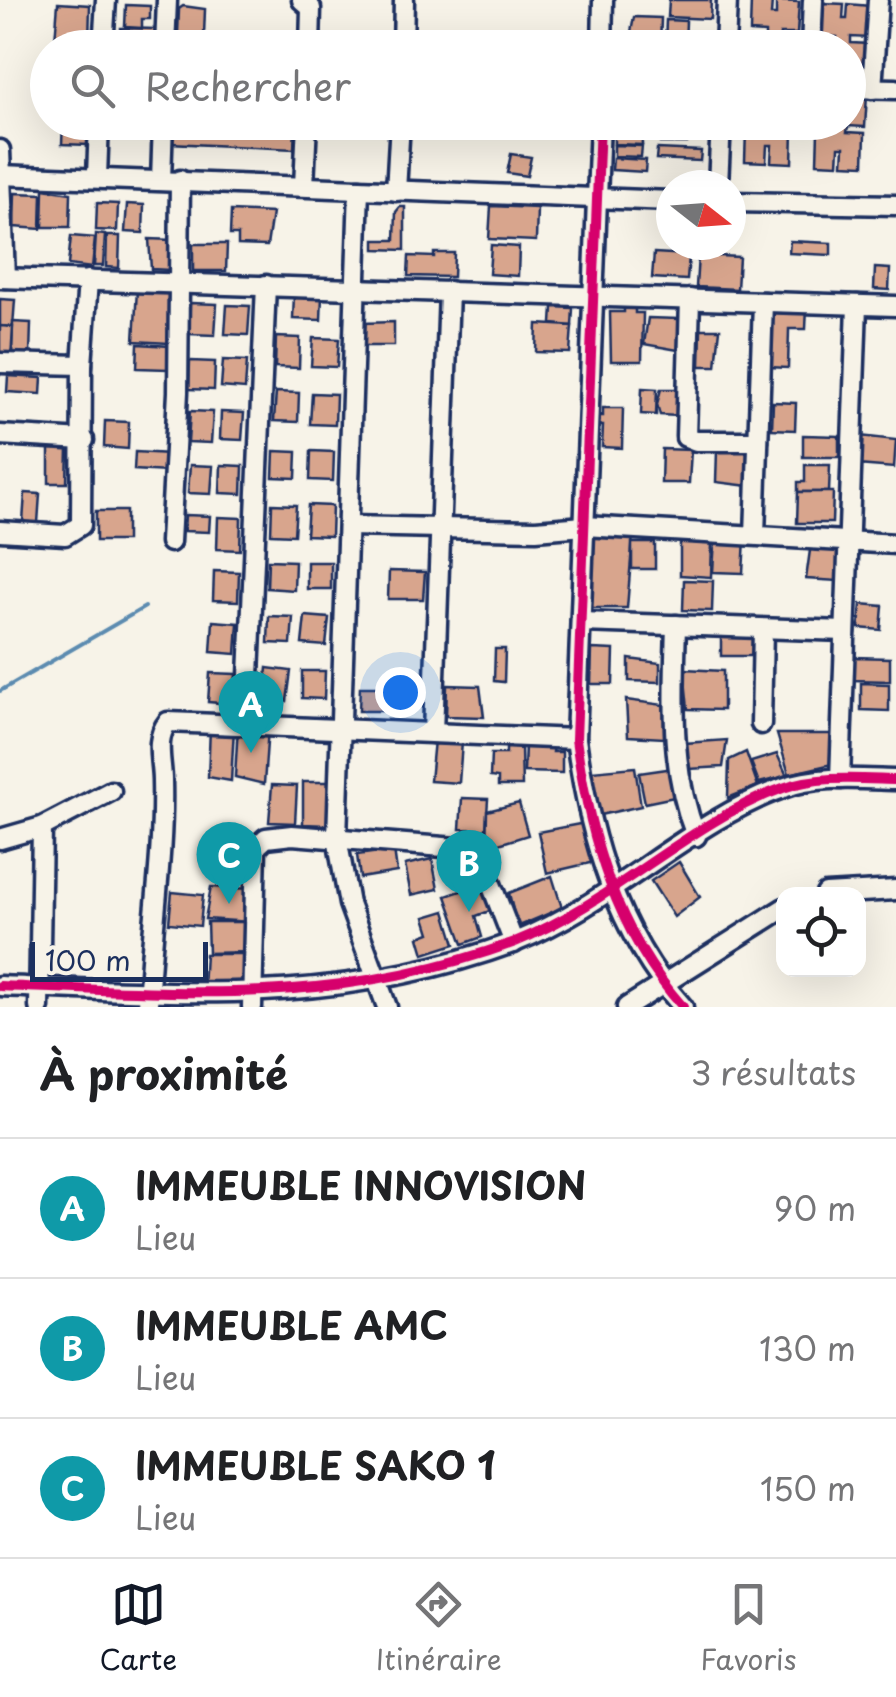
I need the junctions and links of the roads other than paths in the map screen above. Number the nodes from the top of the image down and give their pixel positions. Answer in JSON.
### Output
{"nodes":[{"id":1,"x":106,"y":0,"type":"edge"},
{"id":2,"x":166,"y":0,"type":"edge"},
{"id":3,"x":302,"y":0,"type":"edge"},
{"id":4,"x":404,"y":0,"type":"edge"},
{"id":5,"x":604,"y":0,"type":"edge"},
{"id":6,"x":727,"y":0,"type":"edge"},
{"id":7,"x":813,"y":0,"type":"edge"},
{"id":8,"x":878,"y":0,"type":"edge"},
{"id":9,"x":104,"y":30,"type":"edge"},
{"id":10,"x":165,"y":30,"type":"edge"},
{"id":11,"x":311,"y":30,"type":"edge"},
{"id":12,"x":403,"y":30,"type":"edge"},
{"id":13,"x":603,"y":30,"type":"edge"},
{"id":14,"x":726,"y":30,"type":"edge"},
{"id":15,"x":812,"y":30,"type":"edge"},
{"id":16,"x":866,"y":89,"type":"edge"},
{"id":17,"x":872,"y":89,"type":"junction"},
{"id":18,"x":896,"y":90,"type":"edge"},
{"id":19,"x":99,"y":140,"type":"edge"},
{"id":20,"x":165,"y":140,"type":"edge"},
{"id":21,"x":305,"y":140,"type":"edge"},
{"id":22,"x":399,"y":140,"type":"edge"},
{"id":23,"x":599,"y":140,"type":"edge"},
{"id":24,"x":720,"y":140,"type":"edge"},
{"id":25,"x":0,"y":150,"type":"edge"},
{"id":26,"x":719,"y":170,"type":"edge"},
{"id":27,"x":0,"y":175,"type":"edge"},
{"id":28,"x":96,"y":178,"type":"junction"},
{"id":29,"x":171,"y":180,"type":"junction"},
{"id":30,"x":304,"y":186,"type":"junction"},
{"id":31,"x":359,"y":189,"type":"junction"},
{"id":32,"x":396,"y":191,"type":"junction"},
{"id":33,"x":597,"y":199,"type":"junction"},
{"id":34,"x":656,"y":201,"type":"edge"},
{"id":35,"x":746,"y":202,"type":"edge"},
{"id":36,"x":896,"y":205,"type":"edge"},
{"id":37,"x":2,"y":278,"type":"edge"},
{"id":38,"x":88,"y":280,"type":"junction"},
{"id":39,"x":180,"y":280,"type":"junction"},
{"id":40,"x":266,"y":285,"type":"junction"},
{"id":41,"x":358,"y":288,"type":"junction"},
{"id":42,"x":449,"y":291,"type":"junction"},
{"id":43,"x":593,"y":296,"type":"junction"},
{"id":44,"x":690,"y":300,"type":"junction"},
{"id":45,"x":763,"y":302,"type":"junction"},
{"id":46,"x":858,"y":305,"type":"junction"},
{"id":47,"x":896,"y":306,"type":"edge"},
{"id":48,"x":0,"y":364,"type":"edge"},
{"id":49,"x":82,"y":365,"type":"junction"},
{"id":50,"x":0,"y":436,"type":"edge"},
{"id":51,"x":84,"y":440,"type":"junction"},
{"id":52,"x":758,"y":441,"type":"junction"},
{"id":53,"x":350,"y":526,"type":"junction"},
{"id":54,"x":584,"y":526,"type":"junction"},
{"id":55,"x":440,"y":529,"type":"junction"},
{"id":56,"x":0,"y":531,"type":"edge"},
{"id":57,"x":756,"y":535,"type":"junction"},
{"id":58,"x":170,"y":542,"type":"dead end"},
{"id":59,"x":849,"y":542,"type":"junction"},
{"id":60,"x":896,"y":544,"type":"edge"},
{"id":61,"x":581,"y":622,"type":"junction"},
{"id":62,"x":676,"y":625,"type":"junction"},
{"id":63,"x":763,"y":629,"type":"junction"},
{"id":64,"x":846,"y":631,"type":"junction"},
{"id":65,"x":247,"y":722,"type":"junction"},
{"id":66,"x":761,"y":724,"type":"dead end"},
{"id":67,"x":339,"y":728,"type":"junction"},
{"id":68,"x":433,"y":733,"type":"junction"},
{"id":69,"x":576,"y":739,"type":"junction"},
{"id":70,"x":840,"y":779,"type":"junction"},
{"id":71,"x":896,"y":780,"type":"edge"},
{"id":72,"x":111,"y":791,"type":"dead end"},
{"id":73,"x":42,"y":826,"type":"junction"},
{"id":74,"x":696,"y":836,"type":"junction"},
{"id":75,"x":336,"y":838,"type":"junction"},
{"id":76,"x":0,"y":839,"type":"edge"},
{"id":77,"x":896,"y":890,"type":"edge"},
{"id":78,"x":866,"y":892,"type":"edge"},
{"id":79,"x":612,"y":893,"type":"junction"},
{"id":80,"x":776,"y":911,"type":"edge"},
{"id":81,"x":514,"y":943,"type":"junction"},
{"id":82,"x":376,"y":984,"type":"junction"},
{"id":83,"x":0,"y":986,"type":"edge"},
{"id":84,"x":665,"y":987,"type":"junction"},
{"id":85,"x":39,"y":988,"type":"junction"},
{"id":86,"x":148,"y":1000,"type":"edge"},
{"id":87,"x":253,"y":1002,"type":"edge"},
{"id":88,"x":39,"y":1007,"type":"edge"},
{"id":89,"x":387,"y":1007,"type":"edge"},
{"id":90,"x":627,"y":1007,"type":"edge"},
{"id":91,"x":683,"y":1007,"type":"edge"}],
"edges":[{"from":1,"to":9,"type":"street"},
{"from":2,"to":10,"type":"street"},
{"from":3,"to":11,"type":"street"},
{"from":4,"to":12,"type":"street"},
{"from":5,"to":13,"type":"street"},
{"from":6,"to":14,"type":"street"},
{"from":7,"to":15,"type":"street"},
{"from":8,"to":17,"type":"street"},
{"from":16,"to":17,"type":"street"},
{"from":17,"to":18,"type":"street"},
{"from":19,"to":28,"type":"street"},
{"from":20,"to":29,"type":"street"},
{"from":21,"to":30,"type":"street"},
{"from":22,"to":32,"type":"street"},
{"from":23,"to":33,"type":"street"},
{"from":24,"to":26,"type":"street"},
{"from":25,"to":27,"type":"street"},
{"from":27,"to":28,"type":"street"},
{"from":27,"to":37,"type":"street"},
{"from":28,"to":29,"type":"street"},
{"from":29,"to":30,"type":"street"},
{"from":29,"to":39,"type":"street"},
{"from":30,"to":31,"type":"street"},
{"from":31,"to":32,"type":"street"},
{"from":31,"to":41,"type":"street"},
{"from":32,"to":33,"type":"street"},
{"from":33,"to":34,"type":"street"},
{"from":33,"to":43,"type":"street"},
{"from":35,"to":36,"type":"street"},
{"from":37,"to":38,"type":"street"},
{"from":38,"to":39,"type":"street"},
{"from":38,"to":49,"type":"street"},
{"from":39,"to":40,"type":"street"},
{"from":39,"to":58,"type":"street"},
{"from":40,"to":41,"type":"street"},
{"from":40,"to":65,"type":"street"},
{"from":41,"to":42,"type":"street"},
{"from":41,"to":53,"type":"street"},
{"from":42,"to":43,"type":"street"},
{"from":42,"to":55,"type":"street"},
{"from":43,"to":44,"type":"street"},
{"from":43,"to":54,"type":"street"},
{"from":44,"to":45,"type":"street"},
{"from":44,"to":52,"type":"street"},
{"from":45,"to":46,"type":"street"},
{"from":45,"to":52,"type":"street"},
{"from":46,"to":47,"type":"street"},
{"from":46,"to":59,"type":"street"},
{"from":48,"to":49,"type":"street"},
{"from":49,"to":51,"type":"street"},
{"from":50,"to":51,"type":"street"},
{"from":51,"to":56,"type":"street"},
{"from":52,"to":57,"type":"street"},
{"from":53,"to":55,"type":"street"},
{"from":53,"to":67,"type":"street"},
{"from":54,"to":55,"type":"street"},
{"from":54,"to":57,"type":"street"},
{"from":54,"to":61,"type":"street"},
{"from":55,"to":68,"type":"street"},
{"from":57,"to":59,"type":"street"},
{"from":59,"to":60,"type":"street"},
{"from":59,"to":64,"type":"street"},
{"from":61,"to":62,"type":"street"},
{"from":61,"to":69,"type":"street"},
{"from":62,"to":63,"type":"street"},
{"from":62,"to":74,"type":"street"},
{"from":63,"to":64,"type":"street"},
{"from":63,"to":66,"type":"street"},
{"from":64,"to":70,"type":"street"},
{"from":65,"to":67,"type":"street"},
{"from":65,"to":86,"type":"street"},
{"from":67,"to":68,"type":"street"},
{"from":67,"to":75,"type":"street"},
{"from":68,"to":69,"type":"street"},
{"from":69,"to":79,"type":"street"},
{"from":70,"to":71,"type":"street"},
{"from":70,"to":74,"type":"street"},
{"from":72,"to":73,"type":"street"},
{"from":73,"to":76,"type":"street"},
{"from":73,"to":85,"type":"street"},
{"from":74,"to":79,"type":"street"},
{"from":75,"to":81,"type":"street"},
{"from":75,"to":82,"type":"street"},
{"from":75,"to":87,"type":"street"},
{"from":77,"to":78,"type":"street"},
{"from":79,"to":81,"type":"street"},
{"from":79,"to":84,"type":"street"},
{"from":80,"to":84,"type":"street"},
{"from":81,"to":82,"type":"street"},
{"from":82,"to":87,"type":"street"},
{"from":82,"to":89,"type":"street"},
{"from":83,"to":85,"type":"street"},
{"from":84,"to":90,"type":"street"},
{"from":84,"to":91,"type":"street"},
{"from":85,"to":86,"type":"street"},
{"from":85,"to":88,"type":"street"},
{"from":86,"to":87,"type":"street"}]}
